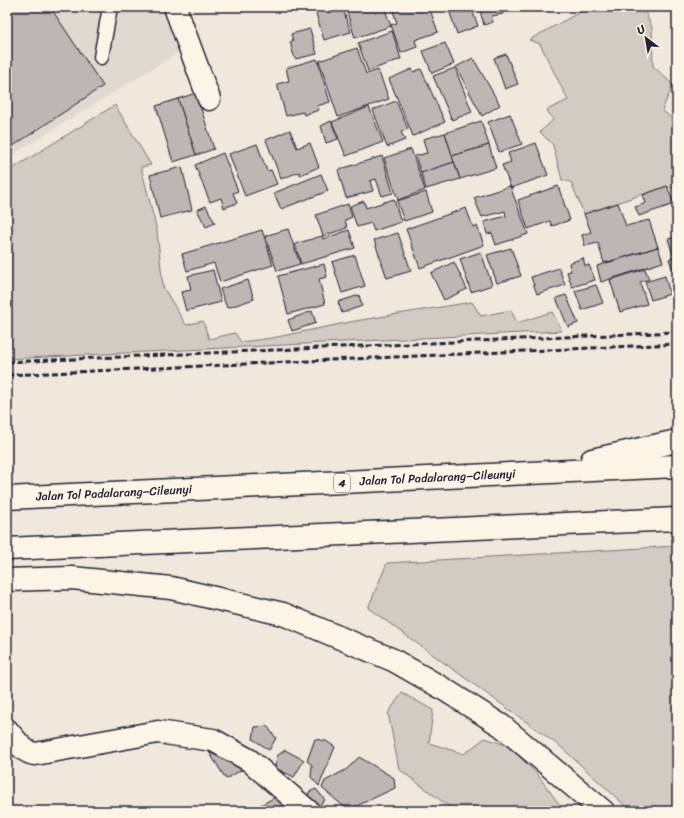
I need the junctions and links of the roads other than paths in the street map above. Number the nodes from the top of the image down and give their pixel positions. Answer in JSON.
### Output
{"nodes":[{"id":1,"x":110,"y":7,"type":"edge"},
{"id":2,"x":175,"y":7,"type":"edge"},
{"id":3,"x":101,"y":57,"type":"dead end"},
{"id":4,"x":209,"y":99,"type":"dead end"},
{"id":5,"x":677,"y":441,"type":"edge"},
{"id":6,"x":677,"y":466,"type":"edge"},
{"id":7,"x":531,"y":474,"type":"junction"},
{"id":8,"x":7,"y":498,"type":"edge"},
{"id":9,"x":677,"y":519,"type":"edge"},
{"id":10,"x":7,"y":550,"type":"edge"},
{"id":11,"x":7,"y":580,"type":"edge"},
{"id":12,"x":7,"y":730,"type":"edge"},
{"id":13,"x":308,"y":811,"type":"edge"},
{"id":14,"x":603,"y":811,"type":"edge"}],
"edges":[{"from":1,"to":3,"type":"lane"},
{"from":2,"to":4,"type":"main road"},
{"from":5,"to":7,"type":"main road"},
{"from":6,"to":7,"type":"main road","name":"Jalan Tol Padalarang–Cileunyi","number":"4"},
{"from":7,"to":8,"type":"main road","name":"Jalan Tol Padalarang–Cileunyi","number":"4"},
{"from":9,"to":10,"type":"main road"},
{"from":11,"to":14,"type":"main road"},
{"from":12,"to":13,"type":"main road"}]}
